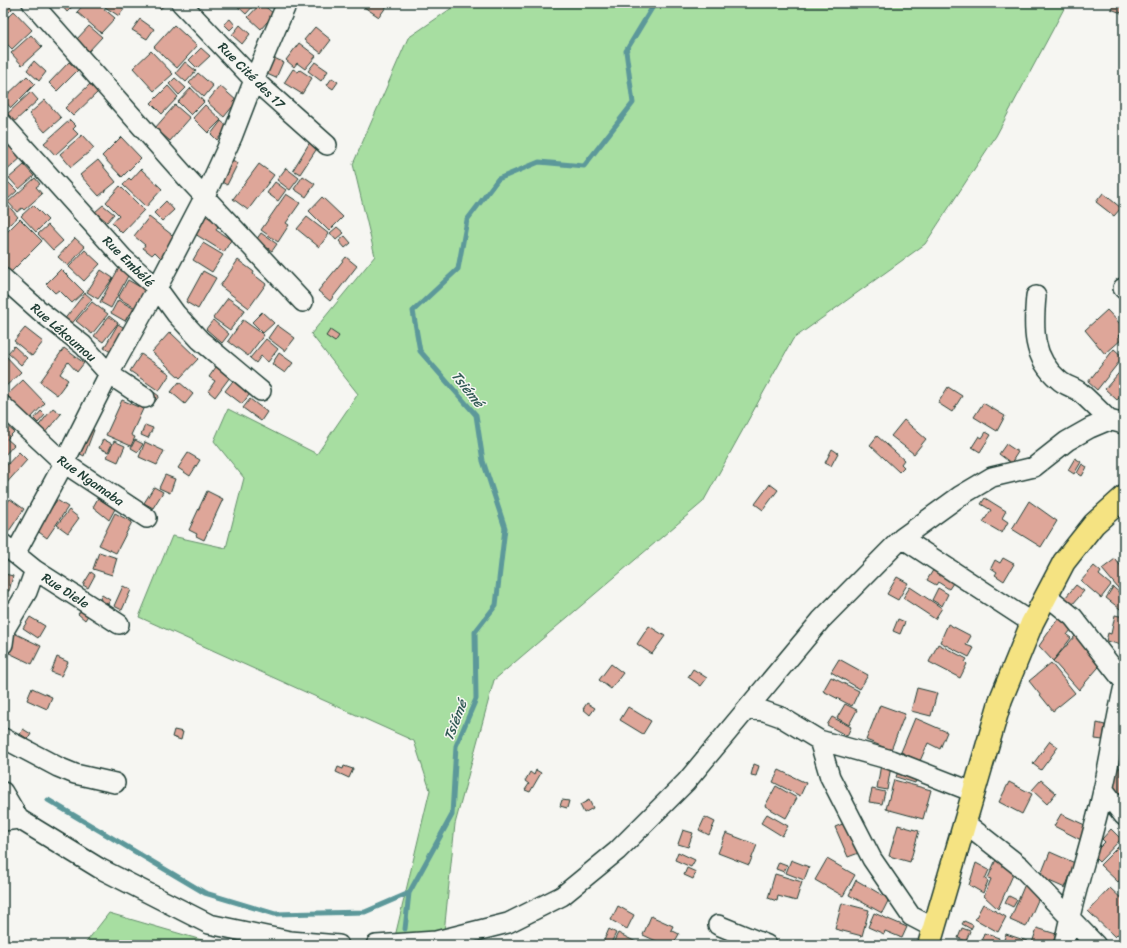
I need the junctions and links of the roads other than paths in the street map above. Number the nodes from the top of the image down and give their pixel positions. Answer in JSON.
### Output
{"nodes":[{"id":1,"x":32,"y":3,"type":"edge"},
{"id":2,"x":181,"y":3,"type":"edge"},
{"id":3,"x":287,"y":3,"type":"edge"},
{"id":4,"x":254,"y":80,"type":"junction"},
{"id":5,"x":3,"y":124,"type":"edge"},
{"id":6,"x":327,"y":145,"type":"dead end"},
{"id":7,"x":205,"y":196,"type":"junction"},
{"id":8,"x":3,"y":278,"type":"edge"},
{"id":9,"x":157,"y":288,"type":"junction"},
{"id":10,"x":1036,"y":296,"type":"dead end"},
{"id":11,"x":303,"y":302,"type":"dead end"},
{"id":12,"x":109,"y":374,"type":"junction"},
{"id":13,"x":261,"y":391,"type":"dead end"},
{"id":14,"x":145,"y":398,"type":"dead end"},
{"id":15,"x":3,"y":406,"type":"edge"},
{"id":16,"x":1117,"y":422,"type":"edge"},
{"id":17,"x":64,"y":463,"type":"junction"},
{"id":18,"x":1124,"y":497,"type":"edge"},
{"id":19,"x":147,"y":518,"type":"dead end"},
{"id":20,"x":902,"y":538,"type":"junction"},
{"id":21,"x":9,"y":549,"type":"edge"},
{"id":22,"x":35,"y":570,"type":"junction"},
{"id":23,"x":1046,"y":595,"type":"junction"},
{"id":24,"x":1032,"y":623,"type":"junction"},
{"id":25,"x":119,"y":624,"type":"dead end"},
{"id":26,"x":3,"y":644,"type":"edge"},
{"id":27,"x":1124,"y":682,"type":"edge"},
{"id":28,"x":1124,"y":686,"type":"edge"},
{"id":29,"x":746,"y":709,"type":"junction"},
{"id":30,"x":3,"y":738,"type":"edge"},
{"id":31,"x":820,"y":740,"type":"junction"},
{"id":32,"x":115,"y":783,"type":"dead end"},
{"id":33,"x":1104,"y":790,"type":"junction"},
{"id":34,"x":3,"y":792,"type":"edge"},
{"id":35,"x":973,"y":792,"type":"junction"},
{"id":36,"x":1124,"y":816,"type":"edge"},
{"id":37,"x":11,"y":820,"type":"edge"},
{"id":38,"x":964,"y":822,"type":"junction"},
{"id":39,"x":1069,"y":916,"type":"junction"},
{"id":40,"x":718,"y":925,"type":"dead end"},
{"id":41,"x":931,"y":937,"type":"edge"},
{"id":42,"x":339,"y":945,"type":"edge"},
{"id":43,"x":376,"y":945,"type":"edge"},
{"id":44,"x":767,"y":945,"type":"edge"},
{"id":45,"x":1064,"y":945,"type":"edge"},
{"id":46,"x":1096,"y":945,"type":"edge"}],
"edges":[{"from":1,"to":7,"type":"street"},
{"from":2,"to":4,"type":"street","name":"Rue Cité des 17"},
{"from":3,"to":4,"type":"street"},
{"from":4,"to":6,"type":"street","name":"Rue Cité des 17"},
{"from":4,"to":7,"type":"street"},
{"from":5,"to":9,"type":"street","name":"Rue Embélé"},
{"from":7,"to":9,"type":"street"},
{"from":7,"to":11,"type":"street"},
{"from":8,"to":12,"type":"street","name":"Rue Lékoumou"},
{"from":9,"to":12,"type":"street"},
{"from":9,"to":13,"type":"street","name":"Rue Embélé"},
{"from":10,"to":16,"type":"street"},
{"from":12,"to":14,"type":"street","name":"Rue Lékoumou"},
{"from":12,"to":17,"type":"street"},
{"from":15,"to":17,"type":"street","name":"Rue Ngamaba"},
{"from":16,"to":20,"type":"street"},
{"from":17,"to":19,"type":"street","name":"Rue Ngamaba"},
{"from":17,"to":21,"type":"street"},
{"from":18,"to":23,"type":"main road"},
{"from":20,"to":24,"type":"street"},
{"from":20,"to":29,"type":"street"},
{"from":21,"to":22,"type":"street","name":"Rue Diele"},
{"from":22,"to":25,"type":"street","name":"Rue Diele"},
{"from":22,"to":26,"type":"street"},
{"from":23,"to":24,"type":"main road"},
{"from":23,"to":27,"type":"street"},
{"from":24,"to":35,"type":"main road"},
{"from":28,"to":33,"type":"street"},
{"from":29,"to":31,"type":"street"},
{"from":29,"to":43,"type":"street"},
{"from":30,"to":32,"type":"street"},
{"from":31,"to":35,"type":"street"},
{"from":31,"to":41,"type":"street"},
{"from":33,"to":36,"type":"street"},
{"from":33,"to":39,"type":"street"},
{"from":34,"to":37,"type":"street"},
{"from":35,"to":38,"type":"main road"},
{"from":37,"to":42,"type":"street"},
{"from":38,"to":39,"type":"street"},
{"from":38,"to":41,"type":"main road"},
{"from":39,"to":45,"type":"street"},
{"from":39,"to":46,"type":"street"},
{"from":40,"to":44,"type":"street"}]}
